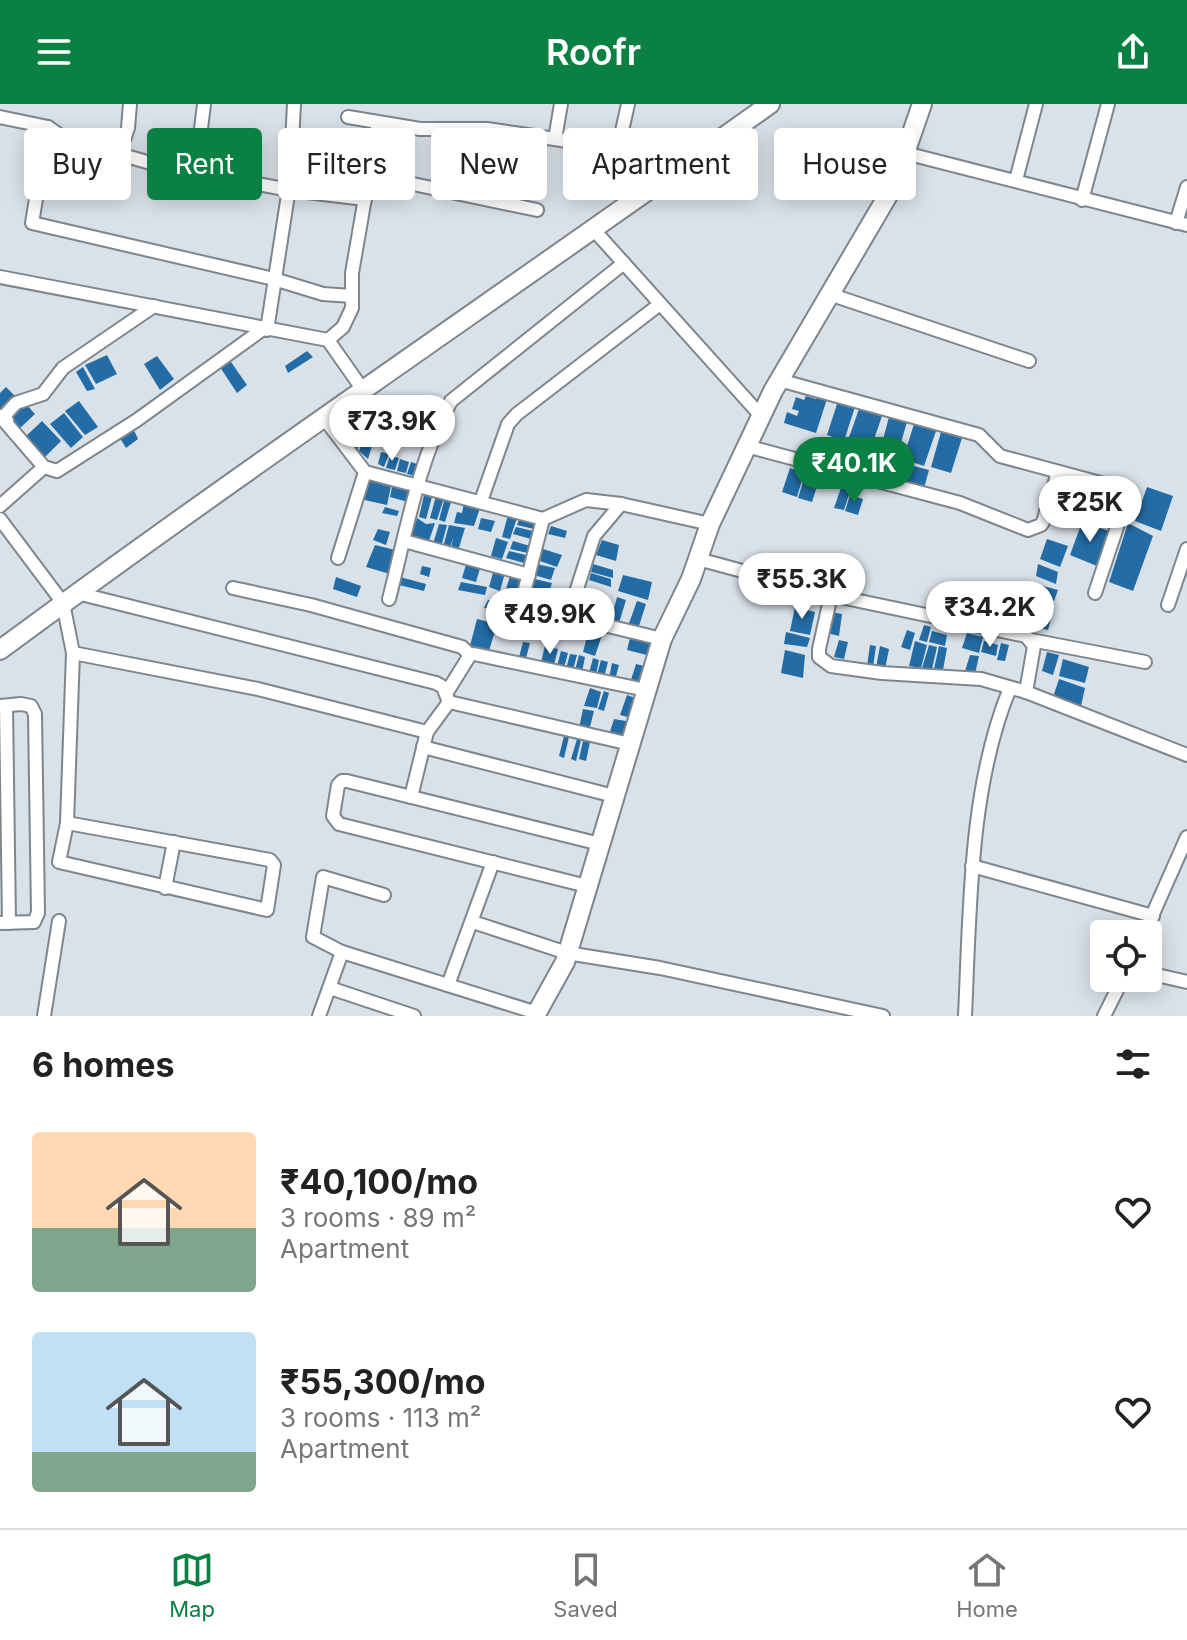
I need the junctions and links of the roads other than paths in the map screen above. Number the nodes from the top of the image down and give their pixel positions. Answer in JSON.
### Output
{"nodes":[{"id":1,"x":130,"y":104,"type":"edge"},
{"id":2,"x":204,"y":104,"type":"edge"},
{"id":3,"x":294,"y":104,"type":"edge"},
{"id":4,"x":561,"y":104,"type":"edge"},
{"id":5,"x":628,"y":104,"type":"edge"},
{"id":6,"x":770,"y":104,"type":"edge"},
{"id":7,"x":922,"y":104,"type":"edge"},
{"id":8,"x":1036,"y":104,"type":"edge"},
{"id":9,"x":1108,"y":104,"type":"edge"},
{"id":10,"x":0,"y":117,"type":"edge"},
{"id":11,"x":348,"y":117,"type":"dead end"},
{"id":12,"x":378,"y":123,"type":"junction"},
{"id":13,"x":48,"y":127,"type":"joint"},
{"id":14,"x":128,"y":128,"type":"edge"},
{"id":15,"x":201,"y":128,"type":"edge"},
{"id":16,"x":293,"y":128,"type":"edge"},
{"id":17,"x":377,"y":128,"type":"edge"},
{"id":18,"x":623,"y":128,"type":"edge"},
{"id":19,"x":914,"y":128,"type":"edge"},
{"id":20,"x":555,"y":139,"type":"junction"},
{"id":21,"x":563,"y":140,"type":"edge"},
{"id":22,"x":916,"y":156,"type":"edge"},
{"id":23,"x":1016,"y":180,"type":"junction"},
{"id":24,"x":415,"y":184,"type":"edge"},
{"id":25,"x":1187,"y":187,"type":"edge"},
{"id":26,"x":287,"y":200,"type":"edge"},
{"id":27,"x":365,"y":200,"type":"edge"},
{"id":28,"x":885,"y":200,"type":"edge"},
{"id":29,"x":1082,"y":200,"type":"junction"},
{"id":30,"x":537,"y":210,"type":"dead end"},
{"id":31,"x":1182,"y":224,"type":"edge"},
{"id":32,"x":594,"y":230,"type":"junction"},
{"id":33,"x":624,"y":263,"type":"junction"},
{"id":34,"x":0,"y":277,"type":"edge"},
{"id":35,"x":274,"y":279,"type":"junction"},
{"id":36,"x":829,"y":294,"type":"junction"},
{"id":37,"x":352,"y":296,"type":"junction"},
{"id":38,"x":660,"y":304,"type":"junction"},
{"id":39,"x":154,"y":306,"type":"junction"},
{"id":40,"x":343,"y":327,"type":"junction"},
{"id":41,"x":265,"y":329,"type":"junction"},
{"id":42,"x":328,"y":340,"type":"junction"},
{"id":43,"x":340,"y":356,"type":"junction"},
{"id":44,"x":1029,"y":361,"type":"dead end"},
{"id":45,"x":779,"y":380,"type":"junction"},
{"id":46,"x":363,"y":390,"type":"junction"},
{"id":47,"x":761,"y":416,"type":"junction"},
{"id":48,"x":3,"y":418,"type":"edge"},
{"id":49,"x":324,"y":418,"type":"junction"},
{"id":50,"x":746,"y":446,"type":"junction"},
{"id":51,"x":44,"y":467,"type":"junction"},
{"id":52,"x":365,"y":472,"type":"junction"},
{"id":53,"x":1058,"y":472,"type":"junction"},
{"id":54,"x":418,"y":484,"type":"junction"},
{"id":55,"x":481,"y":501,"type":"junction"},
{"id":56,"x":621,"y":504,"type":"junction"},
{"id":57,"x":0,"y":506,"type":"edge"},
{"id":58,"x":0,"y":519,"type":"edge"},
{"id":59,"x":543,"y":519,"type":"junction"},
{"id":60,"x":710,"y":524,"type":"junction"},
{"id":61,"x":404,"y":541,"type":"junction"},
{"id":62,"x":1187,"y":549,"type":"edge"},
{"id":63,"x":338,"y":558,"type":"dead end"},
{"id":64,"x":698,"y":559,"type":"junction"},
{"id":65,"x":529,"y":575,"type":"junction"},
{"id":66,"x":233,"y":588,"type":"dead end"},
{"id":67,"x":1095,"y":593,"type":"dead end"},
{"id":68,"x":831,"y":595,"type":"junction"},
{"id":69,"x":70,"y":598,"type":"junction"},
{"id":70,"x":389,"y":599,"type":"dead end"},
{"id":71,"x":1168,"y":605,"type":"dead end"},
{"id":72,"x":568,"y":617,"type":"junction"},
{"id":73,"x":662,"y":639,"type":"junction"},
{"id":74,"x":1031,"y":640,"type":"junction"},
{"id":75,"x":0,"y":650,"type":"edge"},
{"id":76,"x":73,"y":653,"type":"junction"},
{"id":77,"x":470,"y":655,"type":"junction"},
{"id":78,"x":1145,"y":662,"type":"dead end"},
{"id":79,"x":1010,"y":688,"type":"junction"},
{"id":80,"x":646,"y":690,"type":"junction"},
{"id":81,"x":1026,"y":692,"type":"junction"},
{"id":82,"x":448,"y":697,"type":"junction"},
{"id":83,"x":3,"y":706,"type":"edge"},
{"id":84,"x":427,"y":732,"type":"junction"},
{"id":85,"x":630,"y":744,"type":"junction"},
{"id":86,"x":423,"y":747,"type":"junction"},
{"id":87,"x":1187,"y":755,"type":"edge"},
{"id":88,"x":614,"y":796,"type":"junction"},
{"id":89,"x":411,"y":797,"type":"junction"},
{"id":90,"x":67,"y":823,"type":"junction"},
{"id":91,"x":1187,"y":837,"type":"edge"},
{"id":92,"x":174,"y":842,"type":"junction"},
{"id":93,"x":600,"y":844,"type":"junction"},
{"id":94,"x":493,"y":862,"type":"junction"},
{"id":95,"x":972,"y":866,"type":"junction"},
{"id":96,"x":587,"y":886,"type":"junction"},
{"id":97,"x":165,"y":888,"type":"junction"},
{"id":98,"x":384,"y":895,"type":"dead end"},
{"id":99,"x":1153,"y":916,"type":"junction"},
{"id":100,"x":1151,"y":920,"type":"edge"},
{"id":101,"x":59,"y":921,"type":"dead end"},
{"id":102,"x":473,"y":922,"type":"junction"},
{"id":103,"x":5,"y":923,"type":"edge"},
{"id":104,"x":342,"y":952,"type":"junction"},
{"id":105,"x":567,"y":953,"type":"junction"},
{"id":106,"x":1162,"y":976,"type":"edge"},
{"id":107,"x":1187,"y":982,"type":"edge"},
{"id":108,"x":448,"y":985,"type":"junction"},
{"id":109,"x":330,"y":988,"type":"junction"},
{"id":110,"x":1116,"y":992,"type":"edge"},
{"id":111,"x":536,"y":1014,"type":"edge"},
{"id":112,"x":44,"y":1016,"type":"edge"},
{"id":113,"x":319,"y":1016,"type":"edge"},
{"id":114,"x":414,"y":1016,"type":"edge"},
{"id":115,"x":883,"y":1016,"type":"edge"},
{"id":116,"x":965,"y":1016,"type":"edge"},
{"id":117,"x":1104,"y":1016,"type":"edge"}],
"edges":[{"from":1,"to":14,"type":"street"},
{"from":2,"to":15,"type":"street"},
{"from":3,"to":16,"type":"street"},
{"from":4,"to":20,"type":"street"},
{"from":5,"to":18,"type":"street"},
{"from":6,"to":32,"type":"main road"},
{"from":7,"to":19,"type":"main road"},
{"from":8,"to":23,"type":"street"},
{"from":9,"to":29,"type":"street"},
{"from":10,"to":13,"type":"street"},
{"from":11,"to":12,"type":"street"},
{"from":12,"to":17,"type":"street"},
{"from":12,"to":20,"type":"street"},
{"from":13,"to":35,"type":"street"},
{"from":20,"to":21,"type":"street"},
{"from":22,"to":23,"type":"street"},
{"from":23,"to":29,"type":"street"},
{"from":24,"to":30,"type":"street"},
{"from":25,"to":31,"type":"street"},
{"from":26,"to":35,"type":"street"},
{"from":27,"to":37,"type":"street"},
{"from":28,"to":36,"type":"main road"},
{"from":29,"to":31,"type":"street"},
{"from":32,"to":33,"type":"street"},
{"from":32,"to":46,"type":"main road"},
{"from":33,"to":38,"type":"street"},
{"from":33,"to":54,"type":"street"},
{"from":34,"to":39,"type":"street"},
{"from":35,"to":37,"type":"street"},
{"from":35,"to":41,"type":"street"},
{"from":36,"to":44,"type":"street"},
{"from":36,"to":45,"type":"main road"},
{"from":37,"to":40,"type":"street"},
{"from":38,"to":47,"type":"street"},
{"from":38,"to":55,"type":"street"},
{"from":39,"to":41,"type":"street"},
{"from":39,"to":48,"type":"street"},
{"from":40,"to":42,"type":"street"},
{"from":40,"to":43,"type":"street"},
{"from":41,"to":42,"type":"street"},
{"from":41,"to":51,"type":"street"},
{"from":42,"to":43,"type":"street"},
{"from":43,"to":46,"type":"street"},
{"from":45,"to":47,"type":"main road"},
{"from":45,"to":53,"type":"street"},
{"from":46,"to":49,"type":"main road"},
{"from":47,"to":50,"type":"main road"},
{"from":48,"to":51,"type":"street"},
{"from":49,"to":52,"type":"street"},
{"from":49,"to":69,"type":"main road"},
{"from":50,"to":53,"type":"street"},
{"from":50,"to":60,"type":"main road"},
{"from":51,"to":57,"type":"street"},
{"from":52,"to":54,"type":"street"},
{"from":52,"to":63,"type":"street"},
{"from":53,"to":67,"type":"street"},
{"from":54,"to":55,"type":"street"},
{"from":54,"to":61,"type":"street"},
{"from":55,"to":59,"type":"street"},
{"from":56,"to":59,"type":"street"},
{"from":56,"to":60,"type":"street"},
{"from":56,"to":72,"type":"street"},
{"from":58,"to":69,"type":"street"},
{"from":59,"to":65,"type":"street"},
{"from":60,"to":64,"type":"main road"},
{"from":61,"to":65,"type":"street"},
{"from":61,"to":70,"type":"street"},
{"from":62,"to":71,"type":"street"},
{"from":64,"to":68,"type":"street"},
{"from":64,"to":73,"type":"main road"},
{"from":65,"to":72,"type":"street"},
{"from":66,"to":77,"type":"street"},
{"from":68,"to":74,"type":"street"},
{"from":68,"to":79,"type":"street"},
{"from":69,"to":75,"type":"main road"},
{"from":69,"to":76,"type":"street"},
{"from":69,"to":82,"type":"street"},
{"from":72,"to":73,"type":"street"},
{"from":73,"to":80,"type":"main road"},
{"from":74,"to":78,"type":"street"},
{"from":74,"to":81,"type":"street"},
{"from":76,"to":84,"type":"street"},
{"from":76,"to":90,"type":"street"},
{"from":77,"to":80,"type":"street"},
{"from":77,"to":82,"type":"street"},
{"from":79,"to":81,"type":"street"},
{"from":79,"to":95,"type":"street"},
{"from":80,"to":85,"type":"main road"},
{"from":81,"to":87,"type":"street"},
{"from":82,"to":84,"type":"street"},
{"from":82,"to":85,"type":"street"},
{"from":83,"to":103,"type":"street"},
{"from":83,"to":103,"type":"street"},
{"from":84,"to":86,"type":"street"},
{"from":85,"to":88,"type":"main road"},
{"from":86,"to":88,"type":"street"},
{"from":86,"to":89,"type":"street"},
{"from":88,"to":93,"type":"main road"},
{"from":89,"to":93,"type":"street"},
{"from":89,"to":94,"type":"street"},
{"from":90,"to":92,"type":"street"},
{"from":90,"to":97,"type":"street"},
{"from":91,"to":99,"type":"street"},
{"from":92,"to":97,"type":"street"},
{"from":92,"to":97,"type":"street"},
{"from":93,"to":96,"type":"main road"},
{"from":94,"to":96,"type":"street"},
{"from":94,"to":102,"type":"street"},
{"from":95,"to":99,"type":"street"},
{"from":95,"to":116,"type":"street"},
{"from":96,"to":105,"type":"main road"},
{"from":98,"to":104,"type":"street"},
{"from":99,"to":100,"type":"street"},
{"from":101,"to":112,"type":"street"},
{"from":102,"to":105,"type":"street"},
{"from":102,"to":108,"type":"street"},
{"from":104,"to":108,"type":"street"},
{"from":104,"to":109,"type":"street"},
{"from":105,"to":111,"type":"main road"},
{"from":105,"to":115,"type":"street"},
{"from":106,"to":107,"type":"street"},
{"from":108,"to":111,"type":"street"},
{"from":109,"to":113,"type":"street"},
{"from":109,"to":114,"type":"street"},
{"from":110,"to":117,"type":"street"}]}
